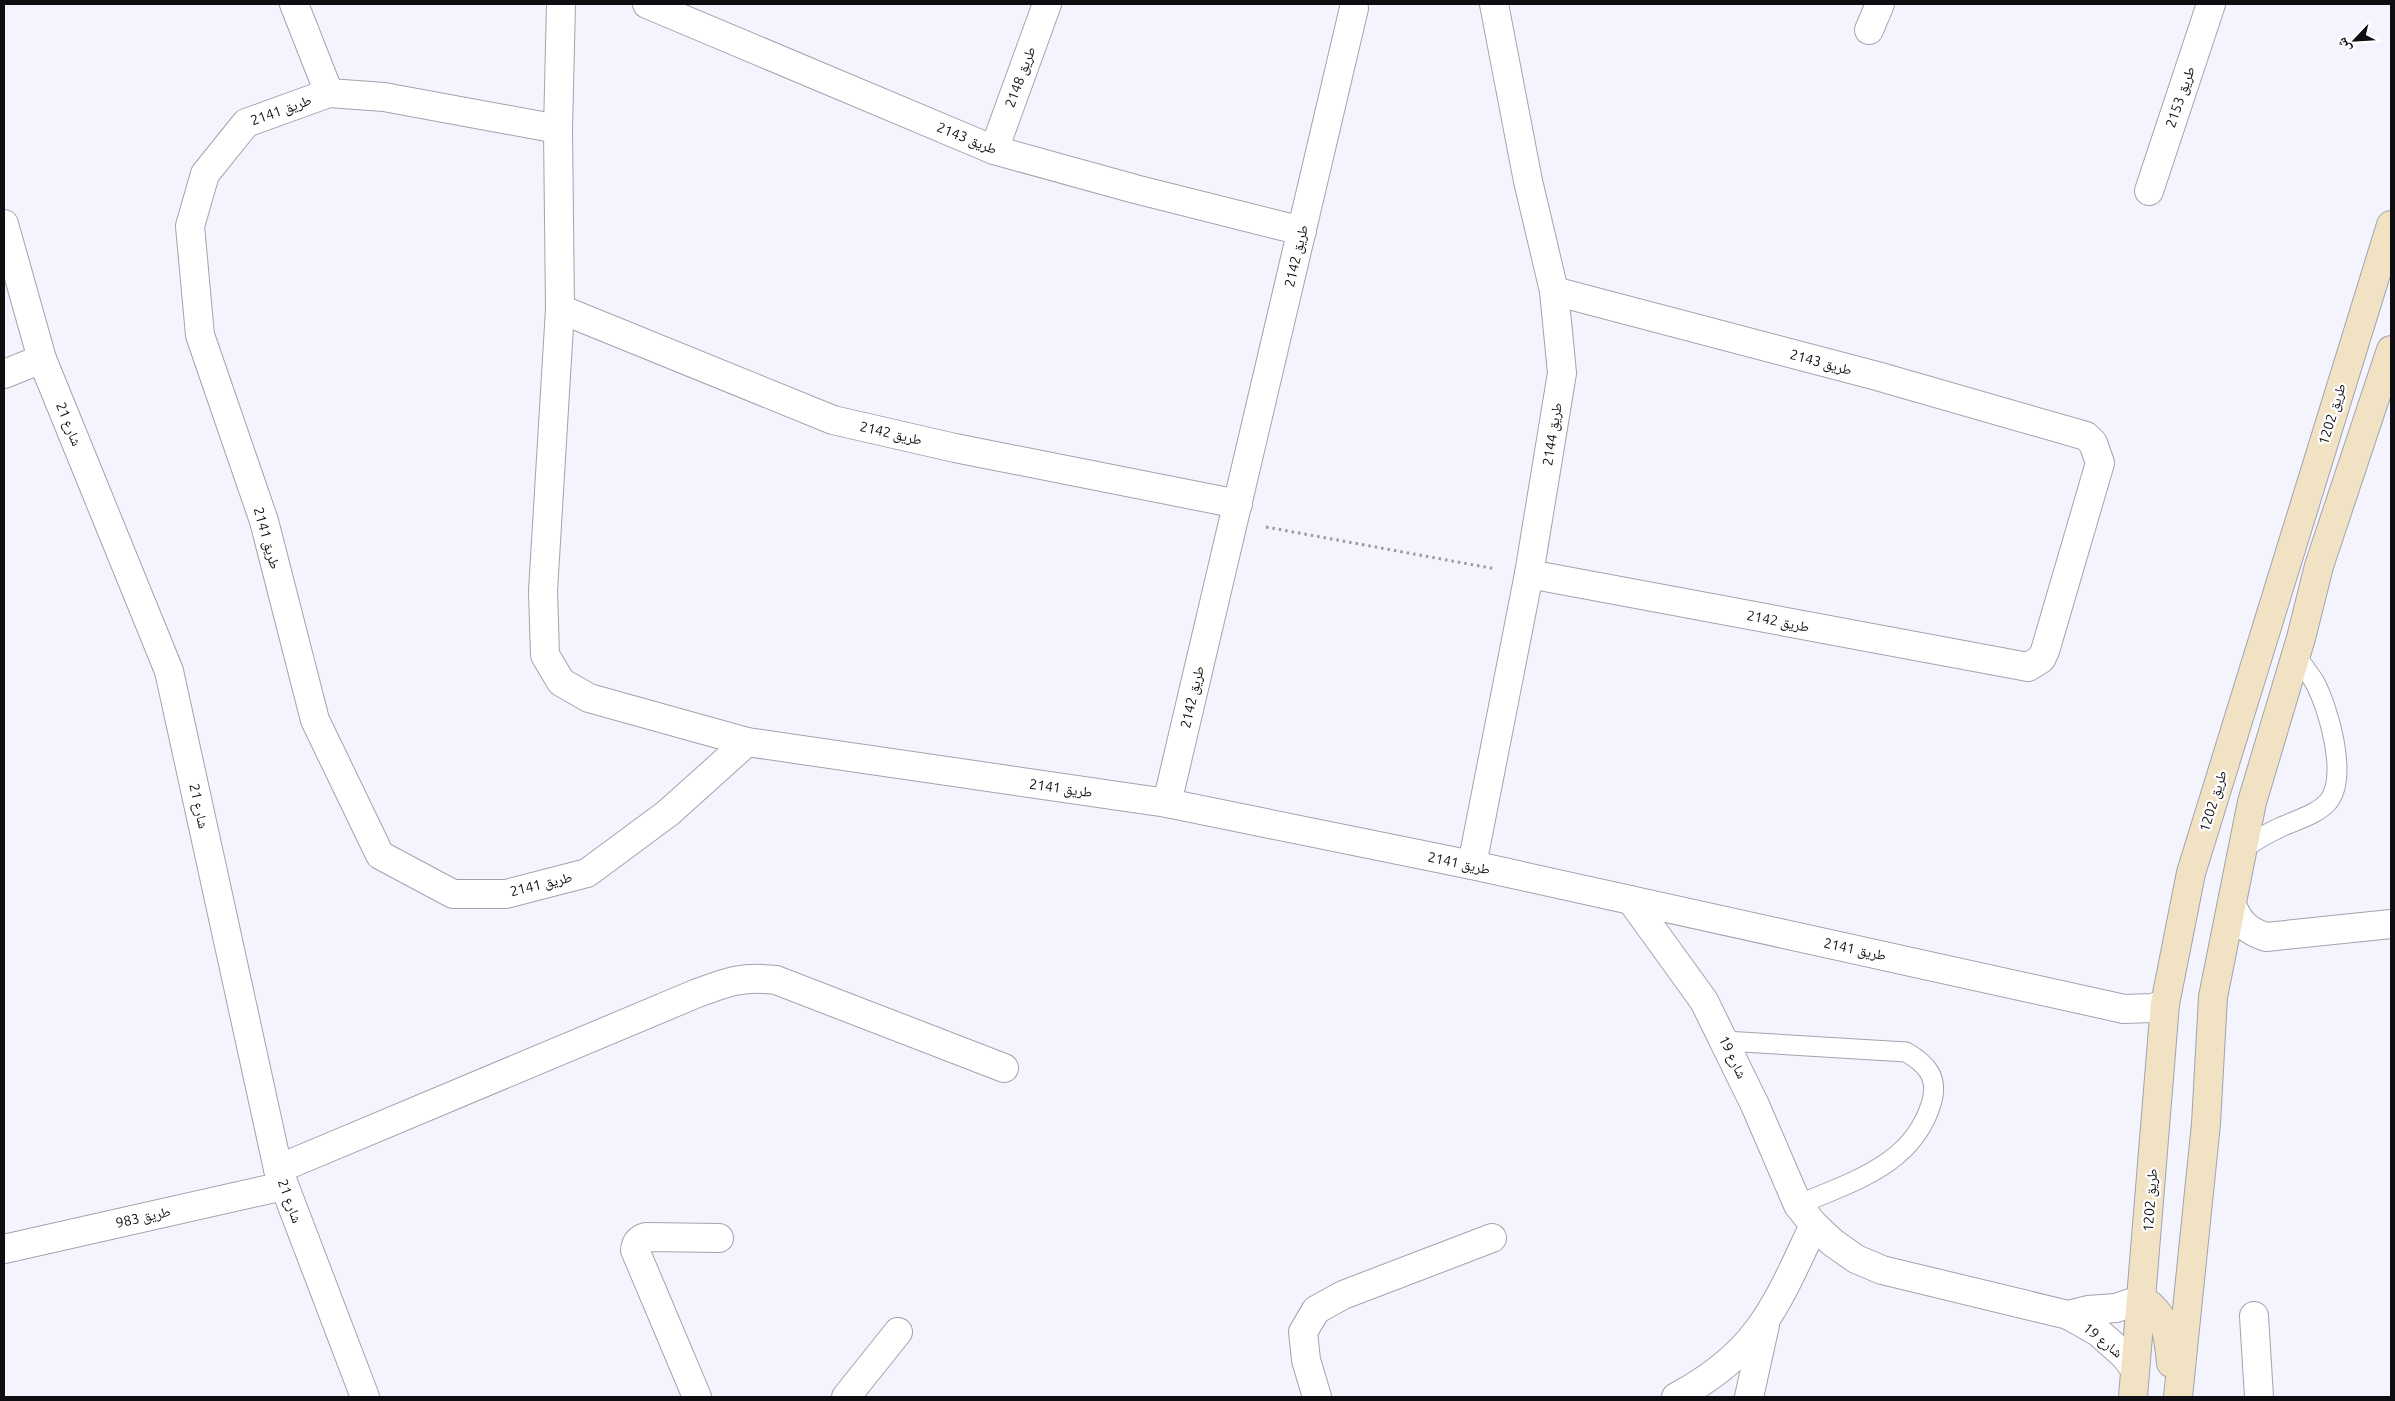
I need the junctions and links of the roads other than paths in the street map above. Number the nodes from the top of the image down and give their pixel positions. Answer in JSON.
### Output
{"nodes":[{"id":1,"x":294,"y":4,"type":"edge"},
{"id":2,"x":561,"y":4,"type":"edge"},
{"id":3,"x":647,"y":4,"type":"edge"},
{"id":4,"x":1047,"y":4,"type":"edge"},
{"id":5,"x":1494,"y":4,"type":"edge"},
{"id":6,"x":1880,"y":4,"type":"edge"},
{"id":7,"x":2212,"y":4,"type":"edge"},
{"id":8,"x":1354,"y":8,"type":"dead end"},
{"id":9,"x":1869,"y":30,"type":"dead end"},
{"id":10,"x":329,"y":93,"type":"junction"},
{"id":11,"x":558,"y":129,"type":"junction"},
{"id":12,"x":994,"y":150,"type":"junction"},
{"id":13,"x":2149,"y":191,"type":"dead end"},
{"id":14,"x":2391,"y":225,"type":"edge"},
{"id":15,"x":1302,"y":231,"type":"junction"},
{"id":16,"x":6,"y":236,"type":"edge"},
{"id":17,"x":1554,"y":291,"type":"junction"},
{"id":18,"x":560,"y":308,"type":"junction"},
{"id":19,"x":2391,"y":350,"type":"edge"},
{"id":20,"x":42,"y":359,"type":"junction"},
{"id":21,"x":4,"y":374,"type":"edge"},
{"id":22,"x":1236,"y":513,"type":"junction"},
{"id":23,"x":1529,"y":574,"type":"junction"},
{"id":24,"x":2296,"y":656,"type":"junction"},
{"id":25,"x":2028,"y":667,"type":"joint"},
{"id":26,"x":746,"y":742,"type":"junction"},
{"id":27,"x":1168,"y":803,"type":"junction"},
{"id":28,"x":2244,"y":848,"type":"junction"},
{"id":29,"x":1472,"y":865,"type":"junction"},
{"id":30,"x":1631,"y":900,"type":"junction"},
{"id":31,"x":2232,"y":905,"type":"junction"},
{"id":32,"x":2391,"y":924,"type":"edge"},
{"id":33,"x":2165,"y":1004,"type":"junction"},
{"id":34,"x":1726,"y":1041,"type":"junction"},
{"id":35,"x":1004,"y":1068,"type":"dead end"},
{"id":36,"x":281,"y":1177,"type":"junction"},
{"id":37,"x":1806,"y":1215,"type":"junction"},
{"id":38,"x":719,"y":1238,"type":"dead end"},
{"id":39,"x":1492,"y":1238,"type":"dead end"},
{"id":40,"x":4,"y":1249,"type":"edge"},
{"id":41,"x":2142,"y":1299,"type":"junction"},
{"id":42,"x":2068,"y":1315,"type":"junction"},
{"id":43,"x":2254,"y":1316,"type":"dead end"},
{"id":44,"x":1766,"y":1322,"type":"junction"},
{"id":45,"x":898,"y":1332,"type":"dead end"},
{"id":46,"x":2135,"y":1369,"type":"junction"},
{"id":47,"x":365,"y":1397,"type":"edge"},
{"id":48,"x":697,"y":1397,"type":"edge"},
{"id":49,"x":846,"y":1397,"type":"edge"},
{"id":50,"x":1317,"y":1397,"type":"edge"},
{"id":51,"x":1676,"y":1397,"type":"edge"},
{"id":52,"x":1749,"y":1397,"type":"edge"},
{"id":53,"x":2133,"y":1397,"type":"edge"},
{"id":54,"x":2173,"y":1397,"type":"edge"},
{"id":55,"x":2178,"y":1397,"type":"edge"},
{"id":56,"x":2259,"y":1397,"type":"edge"}],
"edges":[{"from":1,"to":10,"type":"street"},
{"from":2,"to":11,"type":"street","name":"طريق 2141"},
{"from":3,"to":12,"type":"street","name":"طريق 2143"},
{"from":4,"to":12,"type":"street","name":"طريق 2148"},
{"from":5,"to":17,"type":"street","name":"طريق 2144"},
{"from":6,"to":9,"type":"street"},
{"from":7,"to":13,"type":"street","name":"طريق 2153"},
{"from":8,"to":15,"type":"street","name":"طريق 2142"},
{"from":10,"to":11,"type":"street","name":"طريق 2141"},
{"from":10,"to":26,"type":"street","name":"طريق 2141"},
{"from":11,"to":18,"type":"street","name":"طريق 2141"},
{"from":12,"to":15,"type":"street","name":"طريق 2143"},
{"from":14,"to":33,"type":"street","name":"طريق 1202"},
{"from":15,"to":22,"type":"street","name":"طريق 2142"},
{"from":16,"to":20,"type":"street","name":"شارع 21"},
{"from":17,"to":23,"type":"street","name":"طريق 2144"},
{"from":17,"to":25,"type":"street","name":"طريق 2143"},
{"from":18,"to":22,"type":"street","name":"طريق 2142"},
{"from":18,"to":26,"type":"street","name":"طريق 2141"},
{"from":19,"to":24,"type":"street"},
{"from":20,"to":21,"type":"street"},
{"from":20,"to":36,"type":"street","name":"شارع 21"},
{"from":22,"to":27,"type":"street","name":"طريق 2142"},
{"from":23,"to":25,"type":"street","name":"طريق 2142"},
{"from":23,"to":29,"type":"street","name":"طريق 2144"},
{"from":24,"to":28,"type":"street"},
{"from":24,"to":28,"type":"lane"},
{"from":26,"to":27,"type":"street","name":"طريق 2141"},
{"from":27,"to":29,"type":"street","name":"طريق 2141"},
{"from":28,"to":31,"type":"street"},
{"from":29,"to":30,"type":"street","name":"طريق 2141"},
{"from":30,"to":33,"type":"street","name":"طريق 2141"},
{"from":30,"to":34,"type":"street","name":"شارع 19"},
{"from":31,"to":32,"type":"street"},
{"from":31,"to":55,"type":"street"},
{"from":33,"to":41,"type":"street","name":"طريق 1202"},
{"from":34,"to":37,"type":"street","name":"شارع 19"},
{"from":34,"to":37,"type":"lane"},
{"from":35,"to":36,"type":"street","name":"طريق 983"},
{"from":36,"to":40,"type":"street","name":"طريق 983"},
{"from":36,"to":47,"type":"street","name":"شارع 21"},
{"from":37,"to":42,"type":"street","name":"شارع 19"},
{"from":37,"to":44,"type":"street"},
{"from":38,"to":48,"type":"street"},
{"from":39,"to":50,"type":"street"},
{"from":41,"to":42,"type":"street","name":"شارع 19"},
{"from":41,"to":46,"type":"street","name":"طريق 1202"},
{"from":41,"to":54,"type":"street"},
{"from":42,"to":46,"type":"street","name":"شارع 19"},
{"from":43,"to":56,"type":"street"},
{"from":44,"to":51,"type":"street"},
{"from":44,"to":52,"type":"street"},
{"from":45,"to":49,"type":"street"},
{"from":46,"to":53,"type":"street","name":"طريق 1202"}]}
